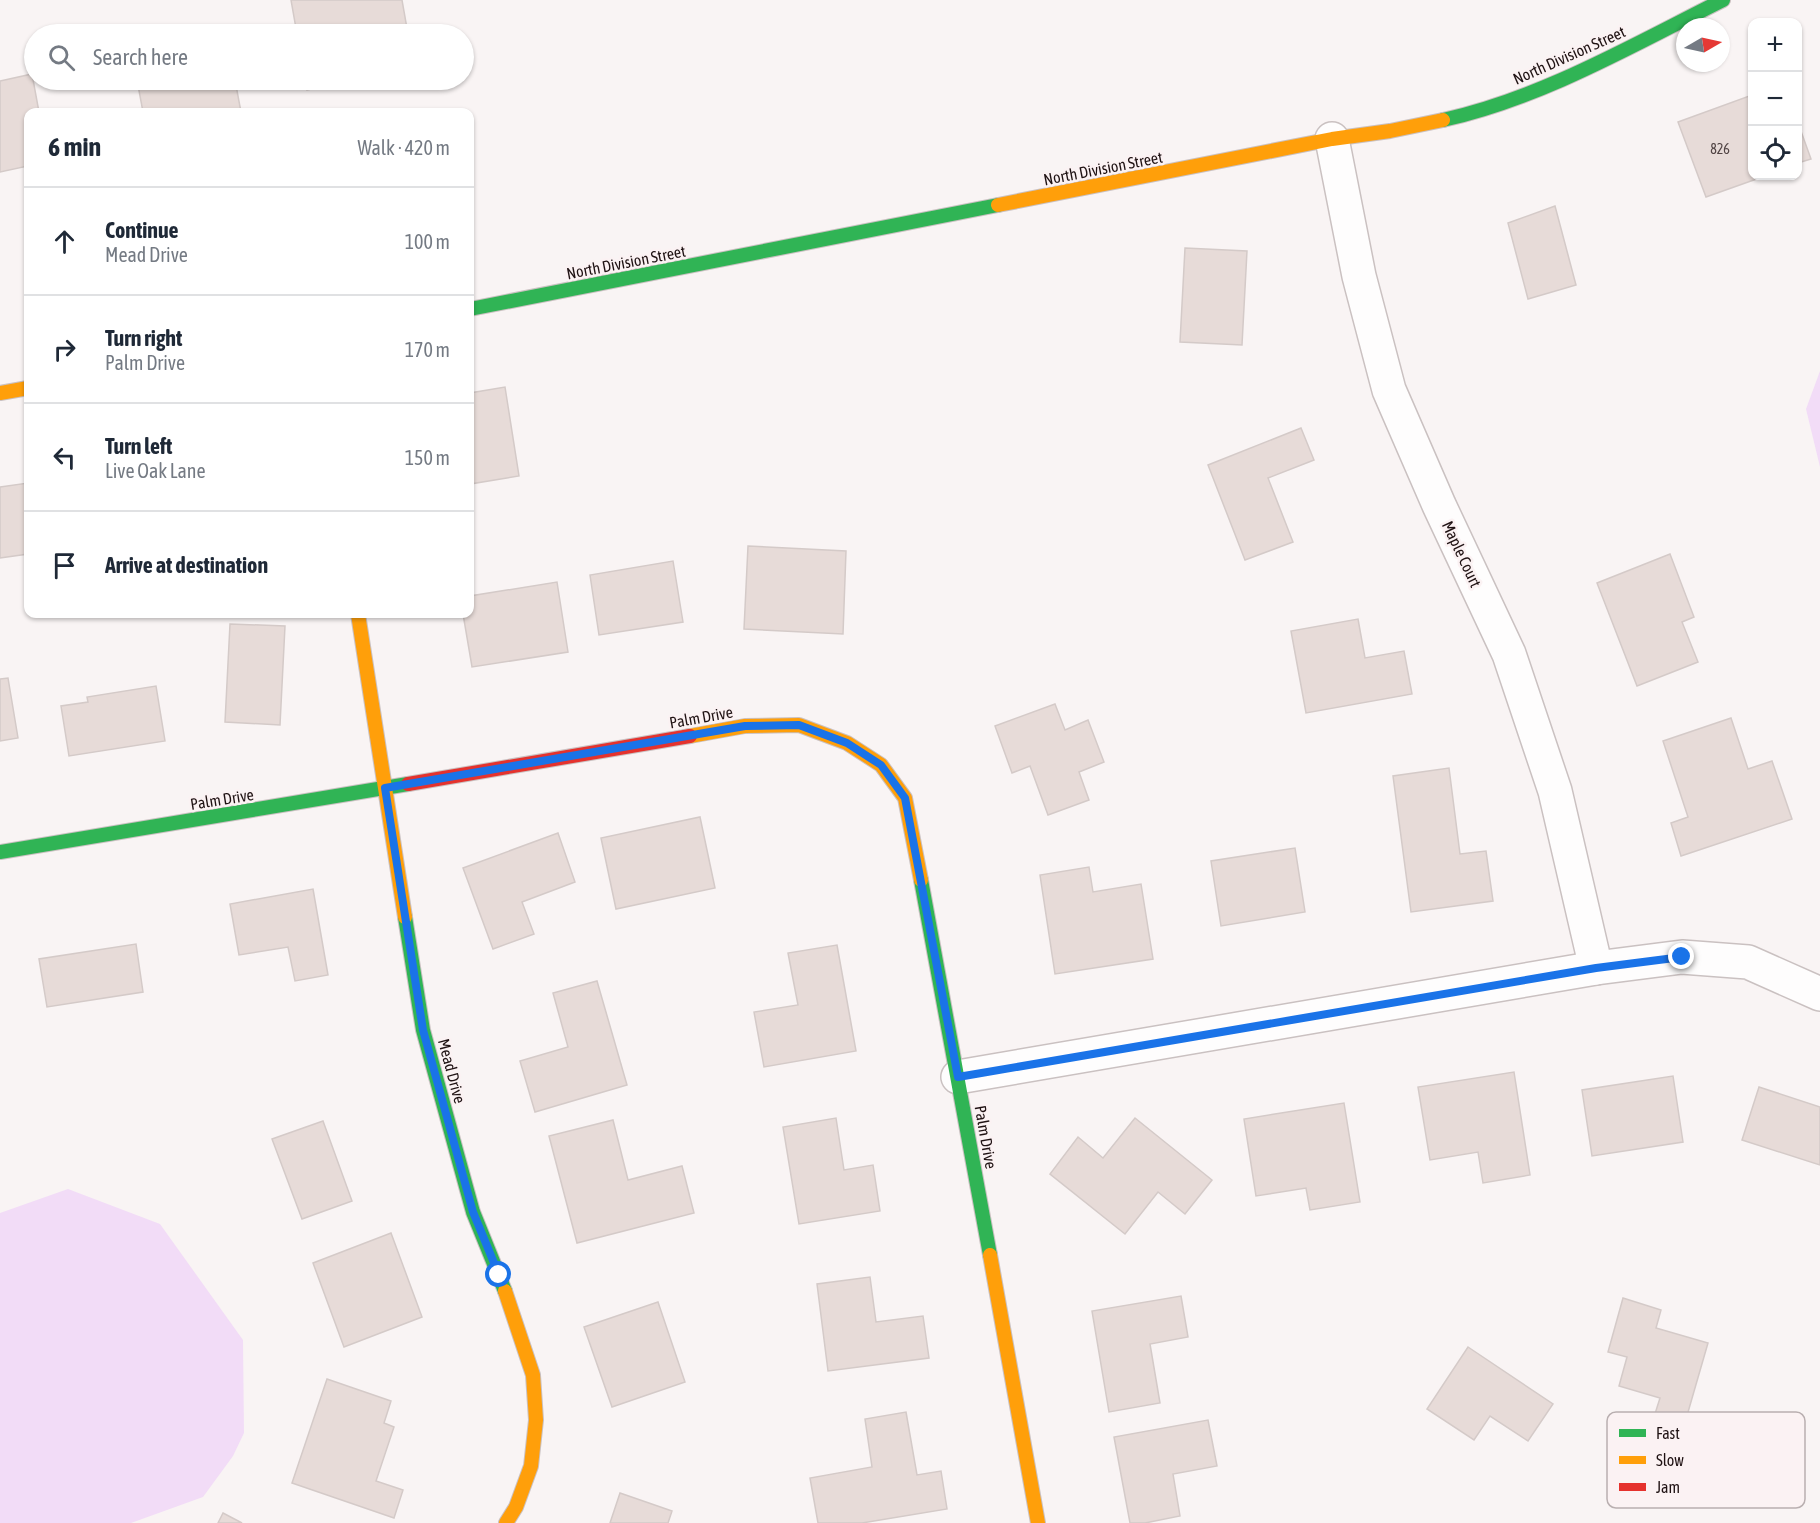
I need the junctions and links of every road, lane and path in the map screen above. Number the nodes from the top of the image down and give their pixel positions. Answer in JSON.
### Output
{"nodes":[{"id":1,"x":1723,"y":0,"type":"edge"},
{"id":2,"x":1332,"y":139,"type":"junction"},
{"id":3,"x":474,"y":308,"type":"edge"},
{"id":4,"x":24,"y":389,"type":"edge"},
{"id":5,"x":0,"y":393,"type":"edge"},
{"id":6,"x":359,"y":618,"type":"edge"},
{"id":7,"x":385,"y":788,"type":"junction"},
{"id":8,"x":0,"y":852,"type":"edge"},
{"id":9,"x":1596,"y":968,"type":"junction"},
{"id":10,"x":1820,"y":994,"type":"edge"},
{"id":11,"x":958,"y":1077,"type":"junction"},
{"id":12,"x":506,"y":1523,"type":"edge"},
{"id":13,"x":1038,"y":1523,"type":"edge"}],
"edges":[{"from":1,"to":2,"type":"street","name":"North Division Street"},
{"from":2,"to":3,"type":"street","name":"North Division Street"},
{"from":2,"to":9,"type":"street","name":"Maple Court"},
{"from":4,"to":5,"type":"street"},
{"from":6,"to":7,"type":"street","name":"Mead Drive"},
{"from":7,"to":8,"type":"street","name":"Palm Drive"},
{"from":7,"to":11,"type":"street","name":"Palm Drive"},
{"from":7,"to":12,"type":"street","name":"Mead Drive"},
{"from":9,"to":10,"type":"street"},
{"from":9,"to":11,"type":"street"},
{"from":11,"to":13,"type":"street","name":"Palm Drive"}]}
